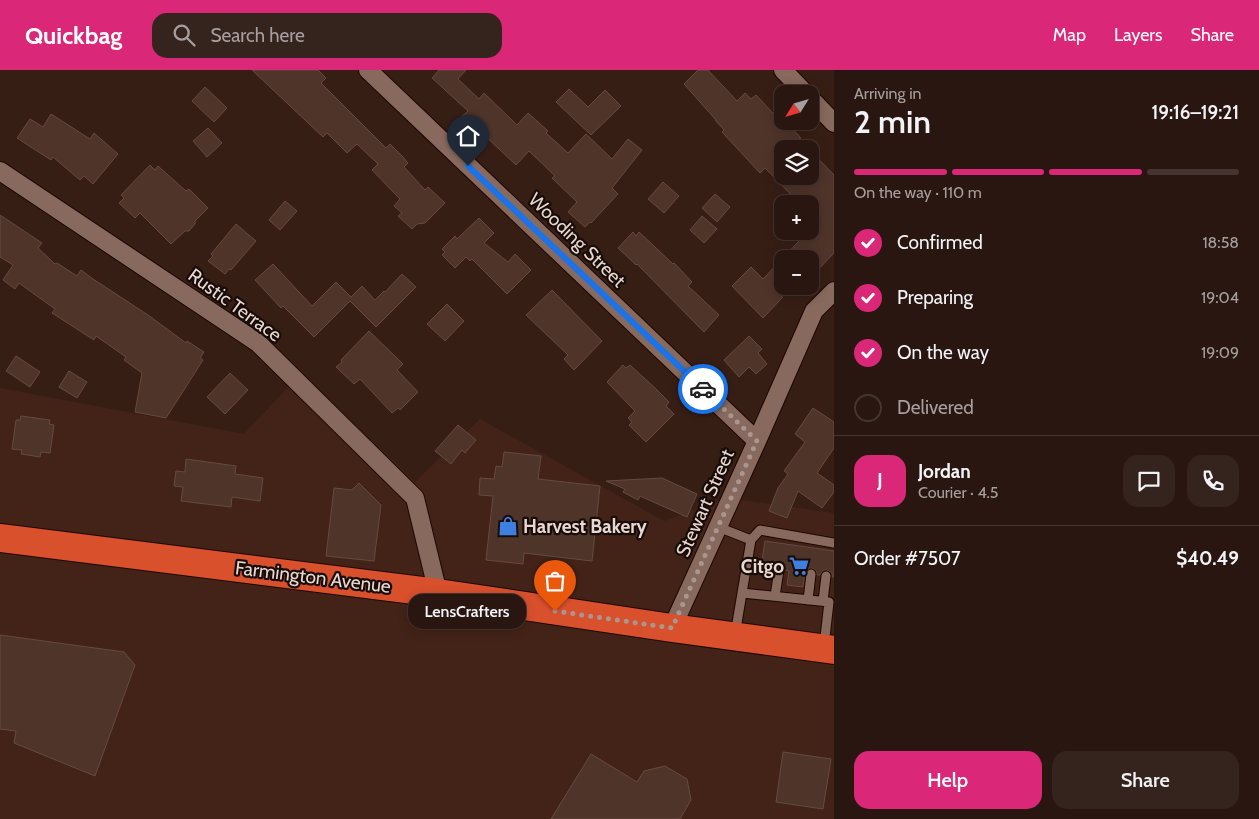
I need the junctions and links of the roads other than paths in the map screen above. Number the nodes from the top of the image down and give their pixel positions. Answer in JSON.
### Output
{"nodes":[{"id":1,"x":368,"y":70,"type":"edge"},
{"id":2,"x":783,"y":70,"type":"edge"},
{"id":3,"x":797,"y":85,"type":"edge"},
{"id":4,"x":819,"y":107,"type":"edge"},
{"id":5,"x":834,"y":123,"type":"edge"},
{"id":6,"x":0,"y":171,"type":"edge"},
{"id":7,"x":834,"y":291,"type":"edge"},
{"id":8,"x":757,"y":441,"type":"junction"},
{"id":9,"x":718,"y":527,"type":"junction"},
{"id":10,"x":0,"y":538,"type":"edge"},
{"id":11,"x":751,"y":540,"type":"junction"},
{"id":12,"x":831,"y":545,"type":"edge"},
{"id":13,"x":779,"y":570,"type":"dead end"},
{"id":14,"x":811,"y":574,"type":"dead end"},
{"id":15,"x":826,"y":576,"type":"dead end"},
{"id":16,"x":742,"y":592,"type":"junction"},
{"id":17,"x":438,"y":593,"type":"junction"},
{"id":18,"x":775,"y":596,"type":"junction"},
{"id":19,"x":808,"y":600,"type":"junction"},
{"id":20,"x":829,"y":600,"type":"edge"},
{"id":21,"x":672,"y":628,"type":"junction"},
{"id":22,"x":735,"y":636,"type":"junction"},
{"id":23,"x":829,"y":650,"type":"edge"}],
"edges":[{"from":1,"to":8,"type":"street","name":"Wooding Street"},
{"from":2,"to":3,"type":"street"},
{"from":4,"to":5,"type":"street"},
{"from":6,"to":17,"type":"street","name":"Rustic Terrace"},
{"from":7,"to":8,"type":"street","name":"Stewart Street"},
{"from":8,"to":9,"type":"street","name":"Stewart Street"},
{"from":9,"to":11,"type":"lane"},
{"from":9,"to":21,"type":"street","name":"Stewart Street"},
{"from":10,"to":17,"type":"highway","name":"Farmington Avenue"},
{"from":11,"to":12,"type":"lane"},
{"from":11,"to":16,"type":"lane"},
{"from":13,"to":18,"type":"lane"},
{"from":14,"to":19,"type":"lane"},
{"from":15,"to":20,"type":"lane"},
{"from":16,"to":18,"type":"lane"},
{"from":16,"to":22,"type":"lane"},
{"from":17,"to":21,"type":"highway","name":"Farmington Avenue"},
{"from":18,"to":19,"type":"lane"},
{"from":19,"to":20,"type":"lane"},
{"from":20,"to":23,"type":"lane"},
{"from":21,"to":22,"type":"highway","name":"Farmington Avenue"},
{"from":22,"to":23,"type":"highway","name":"Farmington Avenue"}]}
